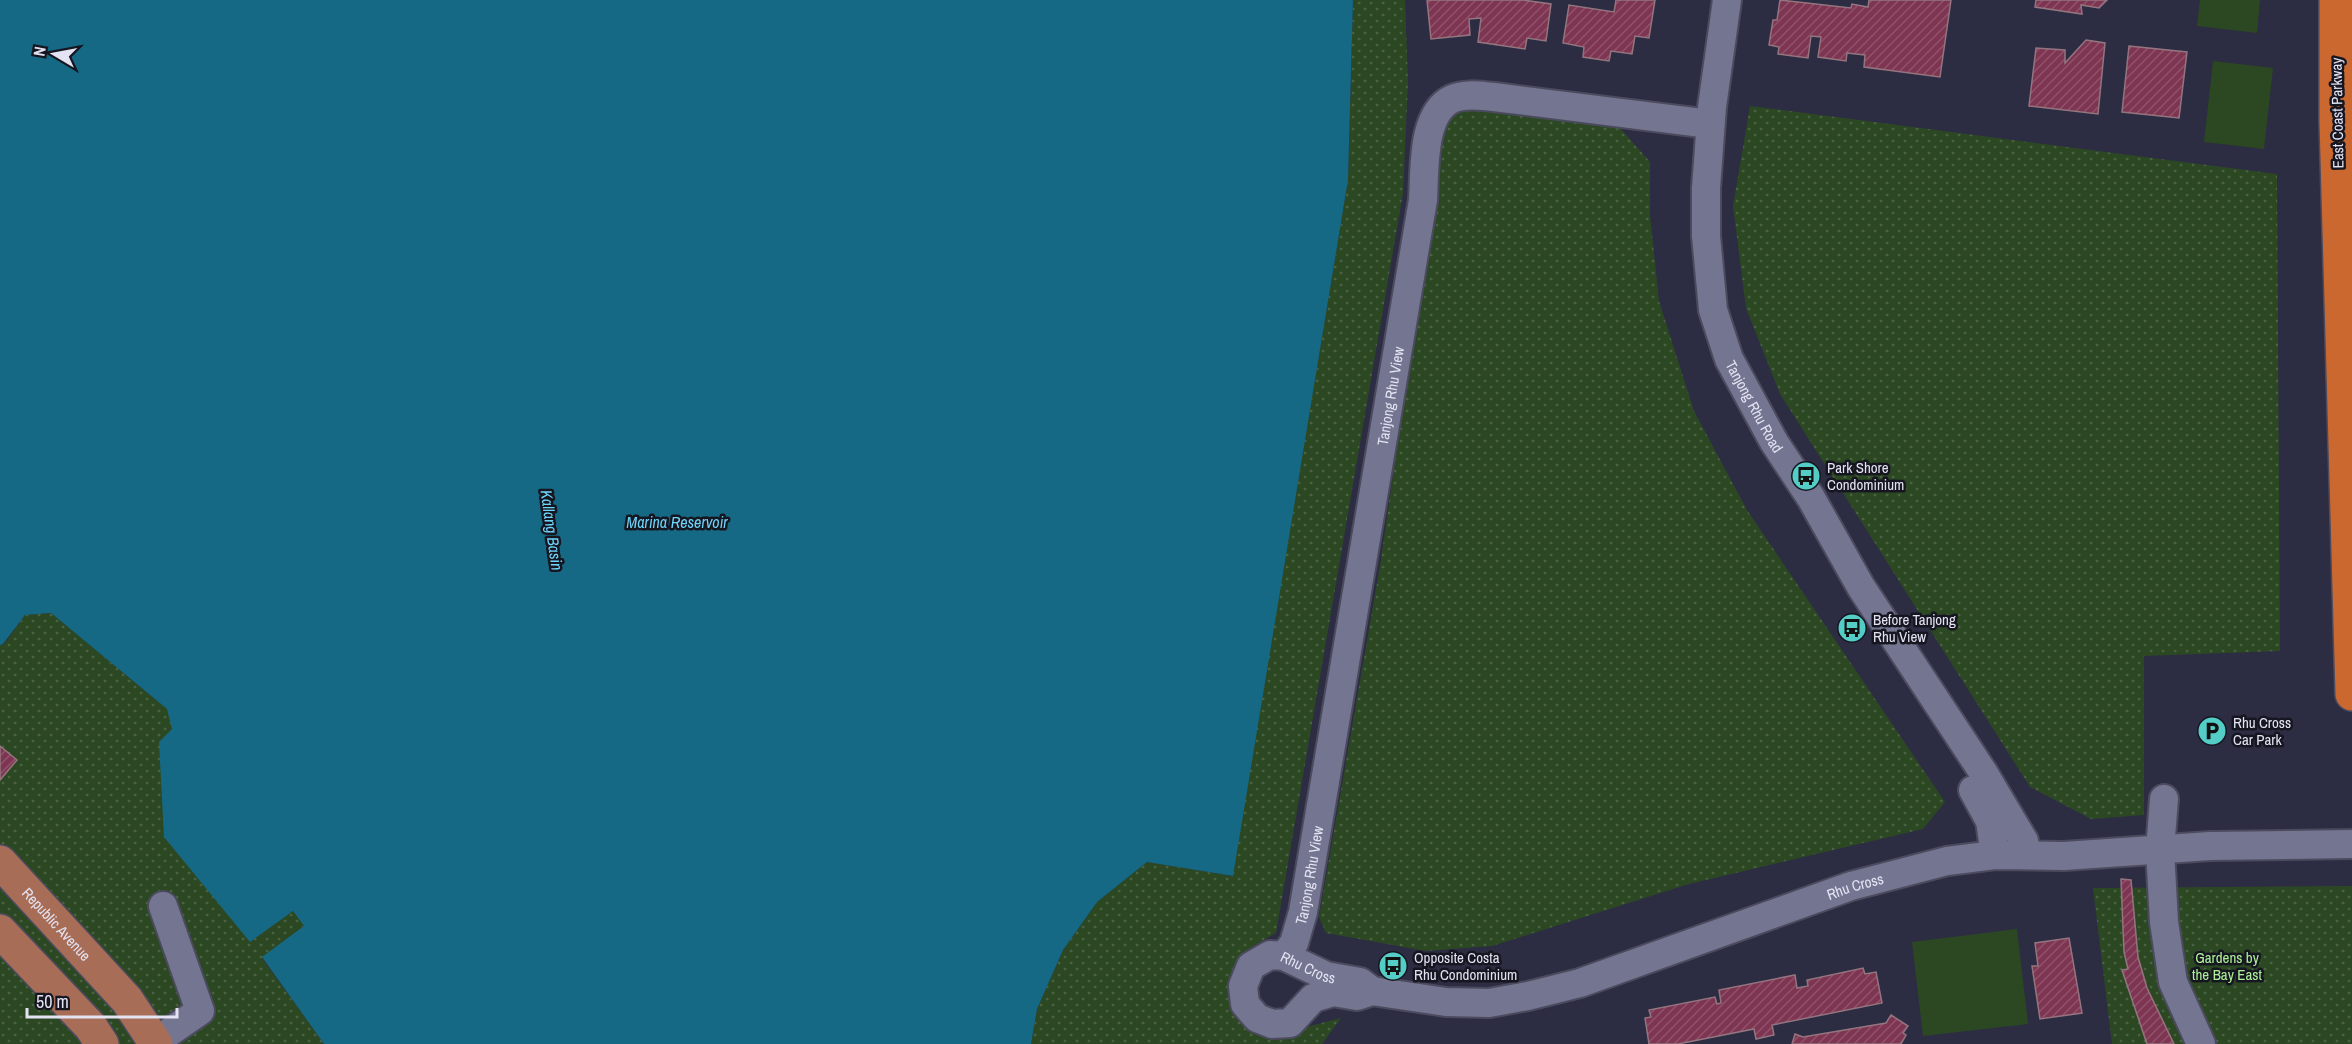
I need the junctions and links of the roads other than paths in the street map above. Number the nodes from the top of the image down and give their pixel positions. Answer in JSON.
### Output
{"nodes":[{"id":1,"x":1710,"y":0,"type":"edge"},
{"id":2,"x":1727,"y":0,"type":"edge"},
{"id":3,"x":2336,"y":4,"type":"edge"},
{"id":4,"x":1703,"y":123,"type":"junction"},
{"id":5,"x":2352,"y":694,"type":"edge"},
{"id":6,"x":2164,"y":799,"type":"dead end"},
{"id":7,"x":2352,"y":844,"type":"edge"},
{"id":8,"x":2160,"y":850,"type":"junction"},
{"id":9,"x":1995,"y":855,"type":"junction"},
{"id":10,"x":2027,"y":855,"type":"junction"},
{"id":11,"x":0,"y":862,"type":"edge"},
{"id":12,"x":163,"y":906,"type":"dead end"},
{"id":13,"x":0,"y":931,"type":"edge"},
{"id":14,"x":1284,"y":956,"type":"junction"},
{"id":15,"x":1372,"y":991,"type":"junction"},
{"id":16,"x":156,"y":1043,"type":"edge"},
{"id":17,"x":102,"y":1044,"type":"edge"},
{"id":18,"x":2201,"y":1044,"type":"edge"}],
"edges":[{"from":1,"to":4,"type":"street","name":"Tanjong Rhu Road"},
{"from":2,"to":4,"type":"street","name":"Tanjong Rhu Road"},
{"from":3,"to":5,"type":"highway","name":"East Coast Parkway"},
{"from":4,"to":9,"type":"street","name":"Tanjong Rhu Road"},
{"from":4,"to":10,"type":"street","name":"Tanjong Rhu Road"},
{"from":4,"to":14,"type":"street","name":"Tanjong Rhu View"},
{"from":6,"to":8,"type":"street"},
{"from":7,"to":8,"type":"street","name":"Rhu Cross"},
{"from":8,"to":10,"type":"street","name":"Rhu Cross"},
{"from":8,"to":18,"type":"street"},
{"from":9,"to":10,"type":"street","name":"Rhu Cross"},
{"from":9,"to":15,"type":"street","name":"Rhu Cross"},
{"from":11,"to":16,"type":"main road","name":"Republic Avenue"},
{"from":12,"to":16,"type":"street"},
{"from":13,"to":17,"type":"main road"},
{"from":14,"to":15,"type":"street","name":"Rhu Cross"},
{"from":14,"to":15,"type":"street","name":"Rhu Cross"}]}
